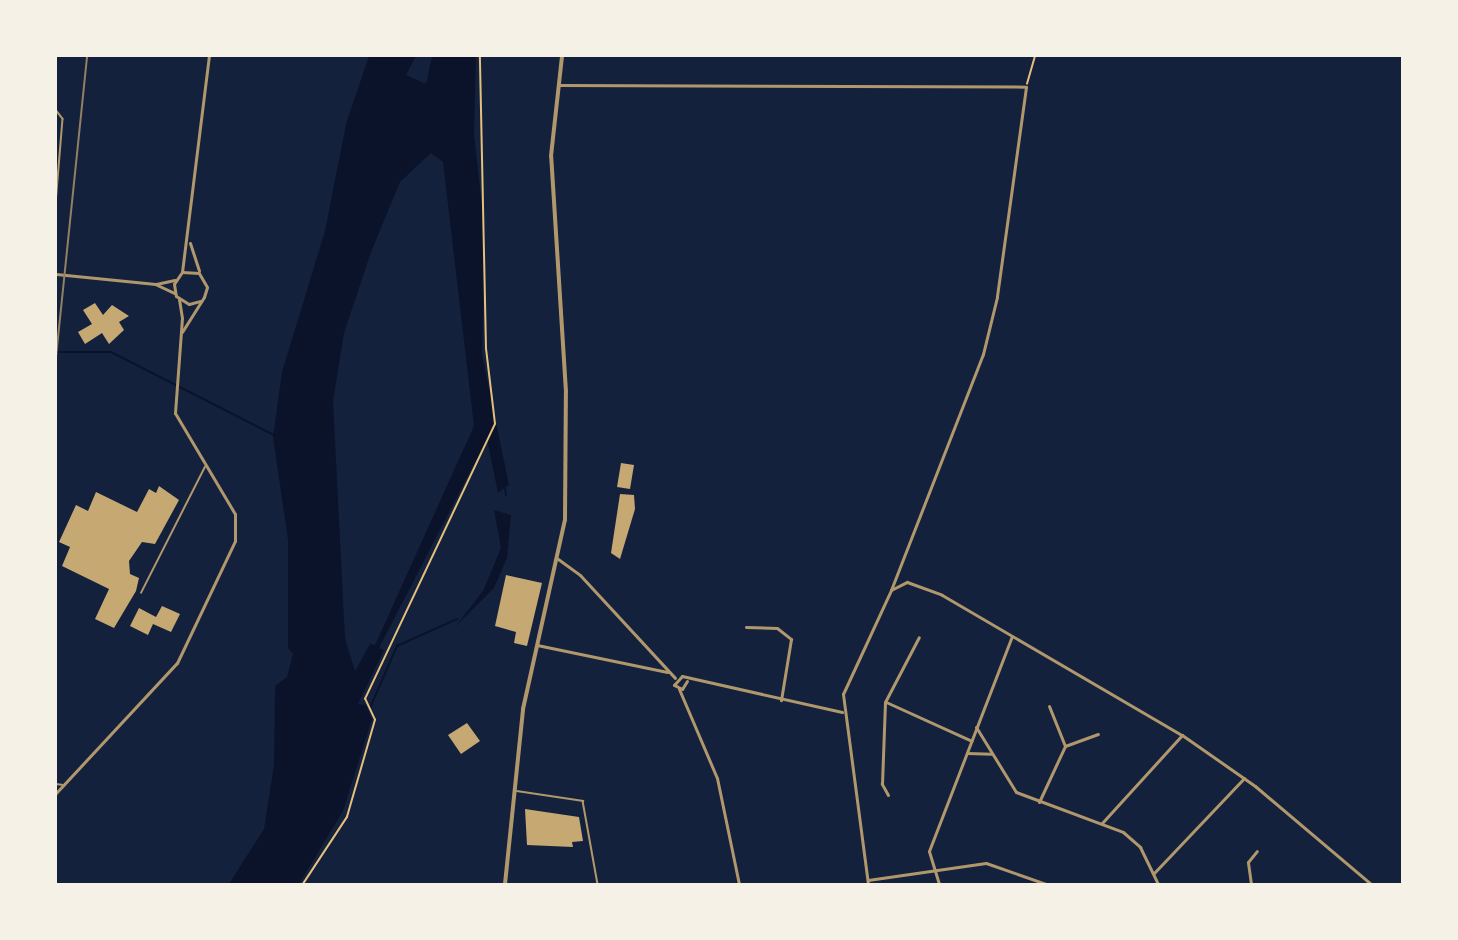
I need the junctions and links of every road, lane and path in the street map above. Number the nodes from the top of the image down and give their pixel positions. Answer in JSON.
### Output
{"nodes":[{"id":1,"x":209,"y":56,"type":"edge"},
{"id":2,"x":480,"y":56,"type":"edge"},
{"id":3,"x":562,"y":56,"type":"edge"},
{"id":4,"x":1035,"y":56,"type":"edge"},
{"id":5,"x":557,"y":85,"type":"junction"},
{"id":6,"x":1026,"y":87,"type":"junction"},
{"id":7,"x":56,"y":110,"type":"edge"},
{"id":8,"x":56,"y":204,"type":"edge"},
{"id":9,"x":189,"y":241,"type":"junction"},
{"id":10,"x":182,"y":272,"type":"junction"},
{"id":11,"x":199,"y":273,"type":"junction"},
{"id":12,"x":58,"y":274,"type":"edge"},
{"id":13,"x":175,"y":280,"type":"junction"},
{"id":14,"x":156,"y":285,"type":"junction"},
{"id":15,"x":175,"y":293,"type":"junction"},
{"id":16,"x":178,"y":299,"type":"junction"},
{"id":17,"x":200,"y":301,"type":"junction"},
{"id":18,"x":181,"y":334,"type":"junction"},
{"id":19,"x":206,"y":466,"type":"junction"},
{"id":20,"x":558,"y":559,"type":"junction"},
{"id":21,"x":891,"y":590,"type":"junction"},
{"id":22,"x":141,"y":593,"type":"dead end"},
{"id":23,"x":746,"y":627,"type":"dead end"},
{"id":24,"x":1012,"y":636,"type":"junction"},
{"id":25,"x":919,"y":637,"type":"dead end"},
{"id":26,"x":537,"y":645,"type":"junction"},
{"id":27,"x":668,"y":673,"type":"junction"},
{"id":28,"x":675,"y":678,"type":"junction"},
{"id":29,"x":687,"y":681,"type":"junction"},
{"id":30,"x":679,"y":689,"type":"junction"},
{"id":31,"x":781,"y":700,"type":"junction"},
{"id":32,"x":885,"y":702,"type":"junction"},
{"id":33,"x":1049,"y":706,"type":"dead end"},
{"id":34,"x":842,"y":712,"type":"junction"},
{"id":35,"x":976,"y":727,"type":"junction"},
{"id":36,"x":1098,"y":734,"type":"dead end"},
{"id":37,"x":1182,"y":735,"type":"junction"},
{"id":38,"x":972,"y":741,"type":"junction"},
{"id":39,"x":1065,"y":746,"type":"junction"},
{"id":40,"x":967,"y":753,"type":"junction"},
{"id":41,"x":992,"y":754,"type":"junction"},
{"id":42,"x":1244,"y":778,"type":"junction"},
{"id":43,"x":56,"y":784,"type":"edge"},
{"id":44,"x":64,"y":785,"type":"junction"},
{"id":45,"x":513,"y":791,"type":"junction"},
{"id":46,"x":56,"y":793,"type":"edge"},
{"id":47,"x":888,"y":795,"type":"dead end"},
{"id":48,"x":1040,"y":802,"type":"junction"},
{"id":49,"x":1102,"y":823,"type":"junction"},
{"id":50,"x":1257,"y":851,"type":"dead end"},
{"id":51,"x":931,"y":868,"type":"junction"},
{"id":52,"x":1154,"y":873,"type":"junction"},
{"id":53,"x":867,"y":880,"type":"junction"},
{"id":54,"x":303,"y":885,"type":"edge"},
{"id":55,"x":505,"y":885,"type":"edge"},
{"id":56,"x":598,"y":885,"type":"edge"},
{"id":57,"x":739,"y":885,"type":"edge"},
{"id":58,"x":868,"y":885,"type":"edge"},
{"id":59,"x":939,"y":885,"type":"edge"},
{"id":60,"x":1046,"y":885,"type":"edge"},
{"id":61,"x":1158,"y":885,"type":"edge"},
{"id":62,"x":1251,"y":885,"type":"edge"},
{"id":63,"x":1371,"y":885,"type":"edge"}],
"edges":[{"from":1,"to":9,"type":"street"},
{"from":2,"to":54,"type":"path"},
{"from":3,"to":5,"type":"street"},
{"from":4,"to":6,"type":"path"},
{"from":5,"to":6,"type":"street"},
{"from":5,"to":20,"type":"street"},
{"from":6,"to":21,"type":"street"},
{"from":7,"to":8,"type":"lane"},
{"from":9,"to":10,"type":"street"},
{"from":9,"to":11,"type":"street"},
{"from":10,"to":11,"type":"street"},
{"from":10,"to":13,"type":"street"},
{"from":11,"to":17,"type":"street"},
{"from":12,"to":14,"type":"street"},
{"from":13,"to":14,"type":"street"},
{"from":13,"to":15,"type":"street"},
{"from":14,"to":15,"type":"street"},
{"from":15,"to":16,"type":"street"},
{"from":16,"to":17,"type":"street"},
{"from":16,"to":18,"type":"street"},
{"from":17,"to":18,"type":"street"},
{"from":18,"to":19,"type":"street"},
{"from":19,"to":22,"type":"lane"},
{"from":19,"to":44,"type":"street"},
{"from":20,"to":26,"type":"street"},
{"from":20,"to":27,"type":"street"},
{"from":21,"to":24,"type":"street"},
{"from":21,"to":34,"type":"street"},
{"from":23,"to":31,"type":"street"},
{"from":24,"to":35,"type":"street"},
{"from":24,"to":37,"type":"street"},
{"from":25,"to":32,"type":"street"},
{"from":26,"to":27,"type":"street"},
{"from":26,"to":45,"type":"street"},
{"from":27,"to":28,"type":"street"},
{"from":28,"to":29,"type":"street"},
{"from":28,"to":30,"type":"street"},
{"from":29,"to":30,"type":"street"},
{"from":29,"to":31,"type":"street"},
{"from":30,"to":57,"type":"street"},
{"from":31,"to":34,"type":"street"},
{"from":32,"to":38,"type":"street"},
{"from":32,"to":47,"type":"street"},
{"from":33,"to":39,"type":"street"},
{"from":34,"to":53,"type":"street"},
{"from":35,"to":38,"type":"street"},
{"from":35,"to":41,"type":"street"},
{"from":36,"to":39,"type":"street"},
{"from":37,"to":42,"type":"street"},
{"from":37,"to":49,"type":"street"},
{"from":38,"to":40,"type":"street"},
{"from":39,"to":48,"type":"street"},
{"from":40,"to":41,"type":"street"},
{"from":40,"to":51,"type":"street"},
{"from":41,"to":48,"type":"street"},
{"from":42,"to":52,"type":"street"},
{"from":42,"to":63,"type":"street"},
{"from":43,"to":44,"type":"lane"},
{"from":44,"to":46,"type":"street"},
{"from":45,"to":55,"type":"street"},
{"from":45,"to":56,"type":"lane"},
{"from":48,"to":49,"type":"street"},
{"from":49,"to":52,"type":"street"},
{"from":50,"to":62,"type":"street"},
{"from":51,"to":53,"type":"street"},
{"from":51,"to":59,"type":"street"},
{"from":51,"to":60,"type":"street"},
{"from":52,"to":61,"type":"street"},
{"from":53,"to":58,"type":"street"}]}
